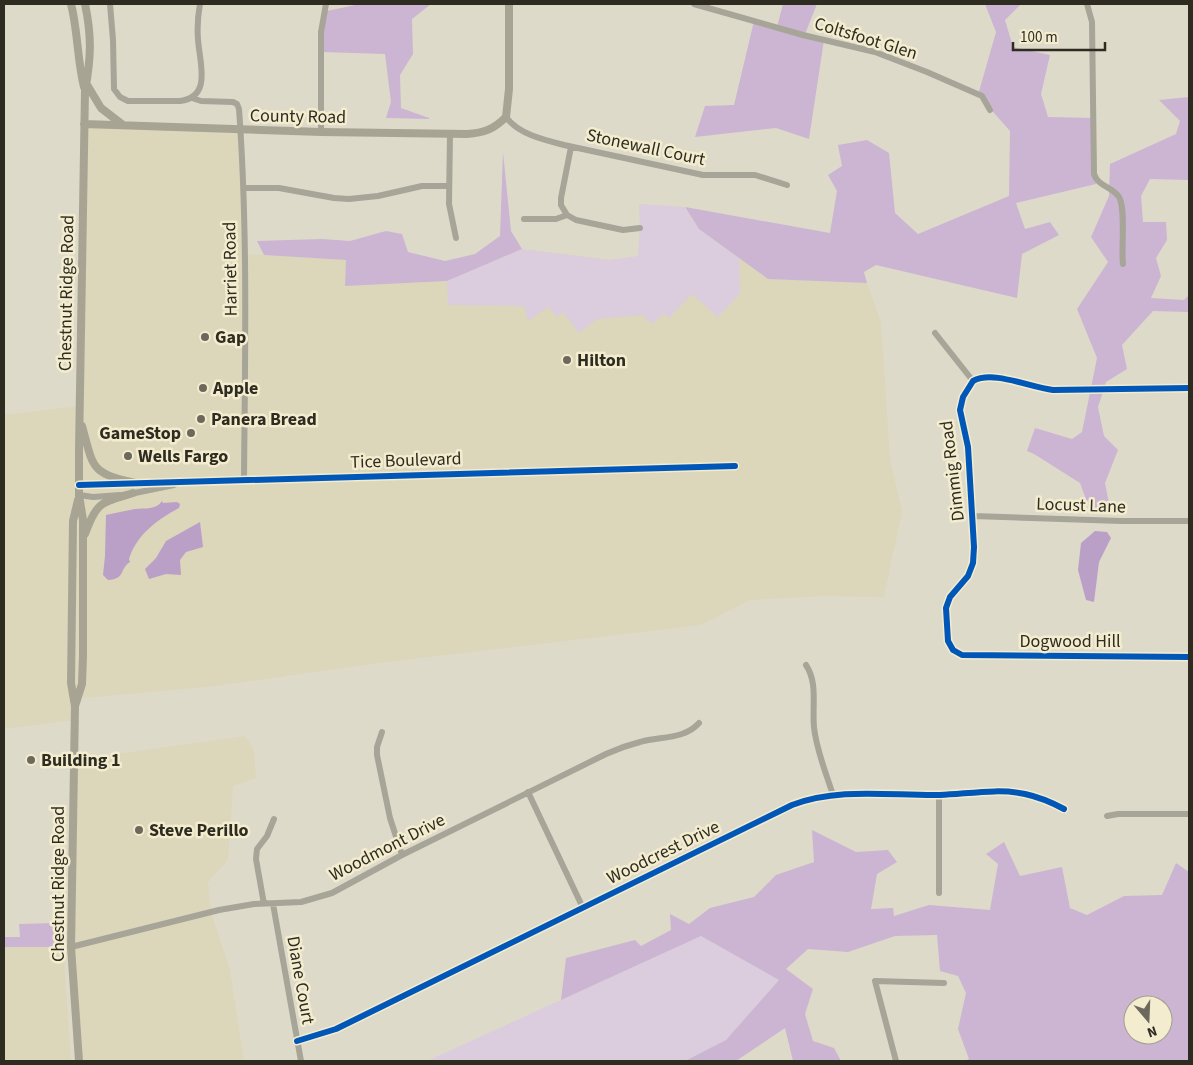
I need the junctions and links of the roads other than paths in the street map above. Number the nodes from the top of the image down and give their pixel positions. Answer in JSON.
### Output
{"nodes":[{"id":1,"x":71,"y":4,"type":"edge"},
{"id":2,"x":85,"y":4,"type":"edge"},
{"id":3,"x":110,"y":4,"type":"edge"},
{"id":4,"x":200,"y":4,"type":"edge"},
{"id":5,"x":326,"y":4,"type":"edge"},
{"id":6,"x":509,"y":4,"type":"edge"},
{"id":7,"x":694,"y":4,"type":"edge"},
{"id":8,"x":1087,"y":4,"type":"edge"},
{"id":9,"x":86,"y":87,"type":"junction"},
{"id":10,"x":192,"y":98,"type":"junction"},
{"id":11,"x":990,"y":110,"type":"dead end"},
{"id":12,"x":506,"y":117,"type":"junction"},
{"id":13,"x":84,"y":124,"type":"junction"},
{"id":14,"x":123,"y":125,"type":"junction"},
{"id":15,"x":240,"y":130,"type":"junction"},
{"id":16,"x":320,"y":132,"type":"junction"},
{"id":17,"x":450,"y":134,"type":"junction"},
{"id":18,"x":571,"y":147,"type":"junction"},
{"id":19,"x":787,"y":185,"type":"dead end"},
{"id":20,"x":449,"y":186,"type":"junction"},
{"id":21,"x":244,"y":188,"type":"junction"},
{"id":22,"x":567,"y":214,"type":"junction"},
{"id":23,"x":524,"y":219,"type":"dead end"},
{"id":24,"x":640,"y":228,"type":"dead end"},
{"id":25,"x":456,"y":238,"type":"dead end"},
{"id":26,"x":1123,"y":264,"type":"dead end"},
{"id":27,"x":935,"y":333,"type":"dead end"},
{"id":28,"x":973,"y":381,"type":"junction"},
{"id":29,"x":1189,"y":388,"type":"edge"},
{"id":30,"x":80,"y":418,"type":"junction"},
{"id":31,"x":735,"y":466,"type":"dead end"},
{"id":32,"x":244,"y":480,"type":"junction"},
{"id":33,"x":196,"y":481,"type":"junction"},
{"id":34,"x":136,"y":483,"type":"junction"},
{"id":35,"x":79,"y":485,"type":"junction"},
{"id":36,"x":133,"y":493,"type":"junction"},
{"id":37,"x":79,"y":495,"type":"junction"},
{"id":38,"x":973,"y":516,"type":"junction"},
{"id":39,"x":1189,"y":521,"type":"edge"},
{"id":40,"x":84,"y":538,"type":"junction"},
{"id":41,"x":953,"y":650,"type":"joint"},
{"id":42,"x":1189,"y":656,"type":"edge"},
{"id":43,"x":806,"y":665,"type":"dead end"},
{"id":44,"x":75,"y":706,"type":"junction"},
{"id":45,"x":699,"y":723,"type":"dead end"},
{"id":46,"x":382,"y":732,"type":"dead end"},
{"id":47,"x":528,"y":792,"type":"junction"},
{"id":48,"x":833,"y":795,"type":"junction"},
{"id":49,"x":939,"y":795,"type":"junction"},
{"id":50,"x":1064,"y":809,"type":"dead end"},
{"id":51,"x":1189,"y":814,"type":"edge"},
{"id":52,"x":1107,"y":816,"type":"dead end"},
{"id":53,"x":274,"y":819,"type":"dead end"},
{"id":54,"x":402,"y":855,"type":"junction"},
{"id":55,"x":939,"y":893,"type":"dead end"},
{"id":56,"x":264,"y":904,"type":"junction"},
{"id":57,"x":273,"y":904,"type":"junction"},
{"id":58,"x":583,"y":908,"type":"junction"},
{"id":59,"x":71,"y":947,"type":"junction"},
{"id":60,"x":944,"y":983,"type":"dead end"},
{"id":61,"x":297,"y":1041,"type":"junction"},
{"id":62,"x":79,"y":1061,"type":"edge"},
{"id":63,"x":301,"y":1061,"type":"edge"},
{"id":64,"x":896,"y":1061,"type":"edge"}],
"edges":[{"from":1,"to":9,"type":"main road","name":"Chestnut Ridge Road"},
{"from":2,"to":9,"type":"main road","name":"Chestnut Ridge Road"},
{"from":3,"to":10,"type":"street"},
{"from":4,"to":10,"type":"street"},
{"from":5,"to":16,"type":"street"},
{"from":6,"to":12,"type":"main road"},
{"from":7,"to":11,"type":"street","name":"Coltsfoot Glen"},
{"from":8,"to":26,"type":"street"},
{"from":9,"to":13,"type":"main road","name":"Chestnut Ridge Road"},
{"from":9,"to":14,"type":"main road"},
{"from":10,"to":15,"type":"street","name":"Harriet Road"},
{"from":12,"to":17,"type":"main road","name":"County Road"},
{"from":12,"to":18,"type":"street","name":"Stonewall Court"},
{"from":13,"to":14,"type":"main road","name":"County Road"},
{"from":13,"to":30,"type":"main road","name":"Chestnut Ridge Road"},
{"from":14,"to":15,"type":"main road","name":"County Road"},
{"from":15,"to":16,"type":"main road","name":"County Road"},
{"from":15,"to":21,"type":"street","name":"Harriet Road"},
{"from":16,"to":17,"type":"main road","name":"County Road"},
{"from":17,"to":20,"type":"street"},
{"from":18,"to":19,"type":"street","name":"Stonewall Court"},
{"from":18,"to":22,"type":"street"},
{"from":20,"to":21,"type":"street"},
{"from":20,"to":25,"type":"street"},
{"from":21,"to":32,"type":"street","name":"Harriet Road"},
{"from":22,"to":23,"type":"street"},
{"from":22,"to":24,"type":"street"},
{"from":27,"to":28,"type":"street"},
{"from":28,"to":29,"type":"street"},
{"from":28,"to":38,"type":"street","name":"Dimmig Road"},
{"from":30,"to":34,"type":"main road"},
{"from":30,"to":35,"type":"main road","name":"Chestnut Ridge Road"},
{"from":31,"to":32,"type":"street","name":"Tice Boulevard"},
{"from":32,"to":33,"type":"street","name":"Tice Boulevard"},
{"from":33,"to":34,"type":"street","name":"Tice Boulevard"},
{"from":33,"to":36,"type":"street","name":"Tice Boulevard"},
{"from":34,"to":35,"type":"street","name":"Tice Boulevard"},
{"from":35,"to":37,"type":"main road","name":"Chestnut Ridge Road"},
{"from":36,"to":37,"type":"street","name":"Tice Boulevard"},
{"from":36,"to":40,"type":"main road"},
{"from":37,"to":40,"type":"main road","name":"Chestnut Ridge Road"},
{"from":37,"to":44,"type":"main road","name":"Chestnut Ridge Road"},
{"from":38,"to":39,"type":"street","name":"Locust Lane"},
{"from":38,"to":41,"type":"street","name":"Dimmig Road"},
{"from":40,"to":44,"type":"main road","name":"Chestnut Ridge Road"},
{"from":41,"to":42,"type":"street","name":"Dogwood Hill"},
{"from":43,"to":48,"type":"street"},
{"from":44,"to":59,"type":"main road","name":"Chestnut Ridge Road"},
{"from":45,"to":47,"type":"street","name":"Woodmont Drive"},
{"from":46,"to":54,"type":"street"},
{"from":47,"to":54,"type":"street","name":"Woodmont Drive"},
{"from":47,"to":58,"type":"street"},
{"from":48,"to":49,"type":"street","name":"Woodcrest Drive"},
{"from":48,"to":58,"type":"street","name":"Woodcrest Drive"},
{"from":49,"to":50,"type":"street","name":"Woodcrest Drive"},
{"from":49,"to":55,"type":"street"},
{"from":51,"to":52,"type":"street"},
{"from":53,"to":56,"type":"street"},
{"from":54,"to":57,"type":"street","name":"Woodmont Drive"},
{"from":56,"to":57,"type":"street","name":"Woodmont Drive"},
{"from":56,"to":59,"type":"street","name":"Woodmont Drive"},
{"from":57,"to":61,"type":"street","name":"Diane Court"},
{"from":58,"to":61,"type":"street","name":"Woodcrest Drive"},
{"from":59,"to":62,"type":"main road","name":"Chestnut Ridge Road"},
{"from":60,"to":64,"type":"street"},
{"from":61,"to":63,"type":"street","name":"Diane Court"}]}
